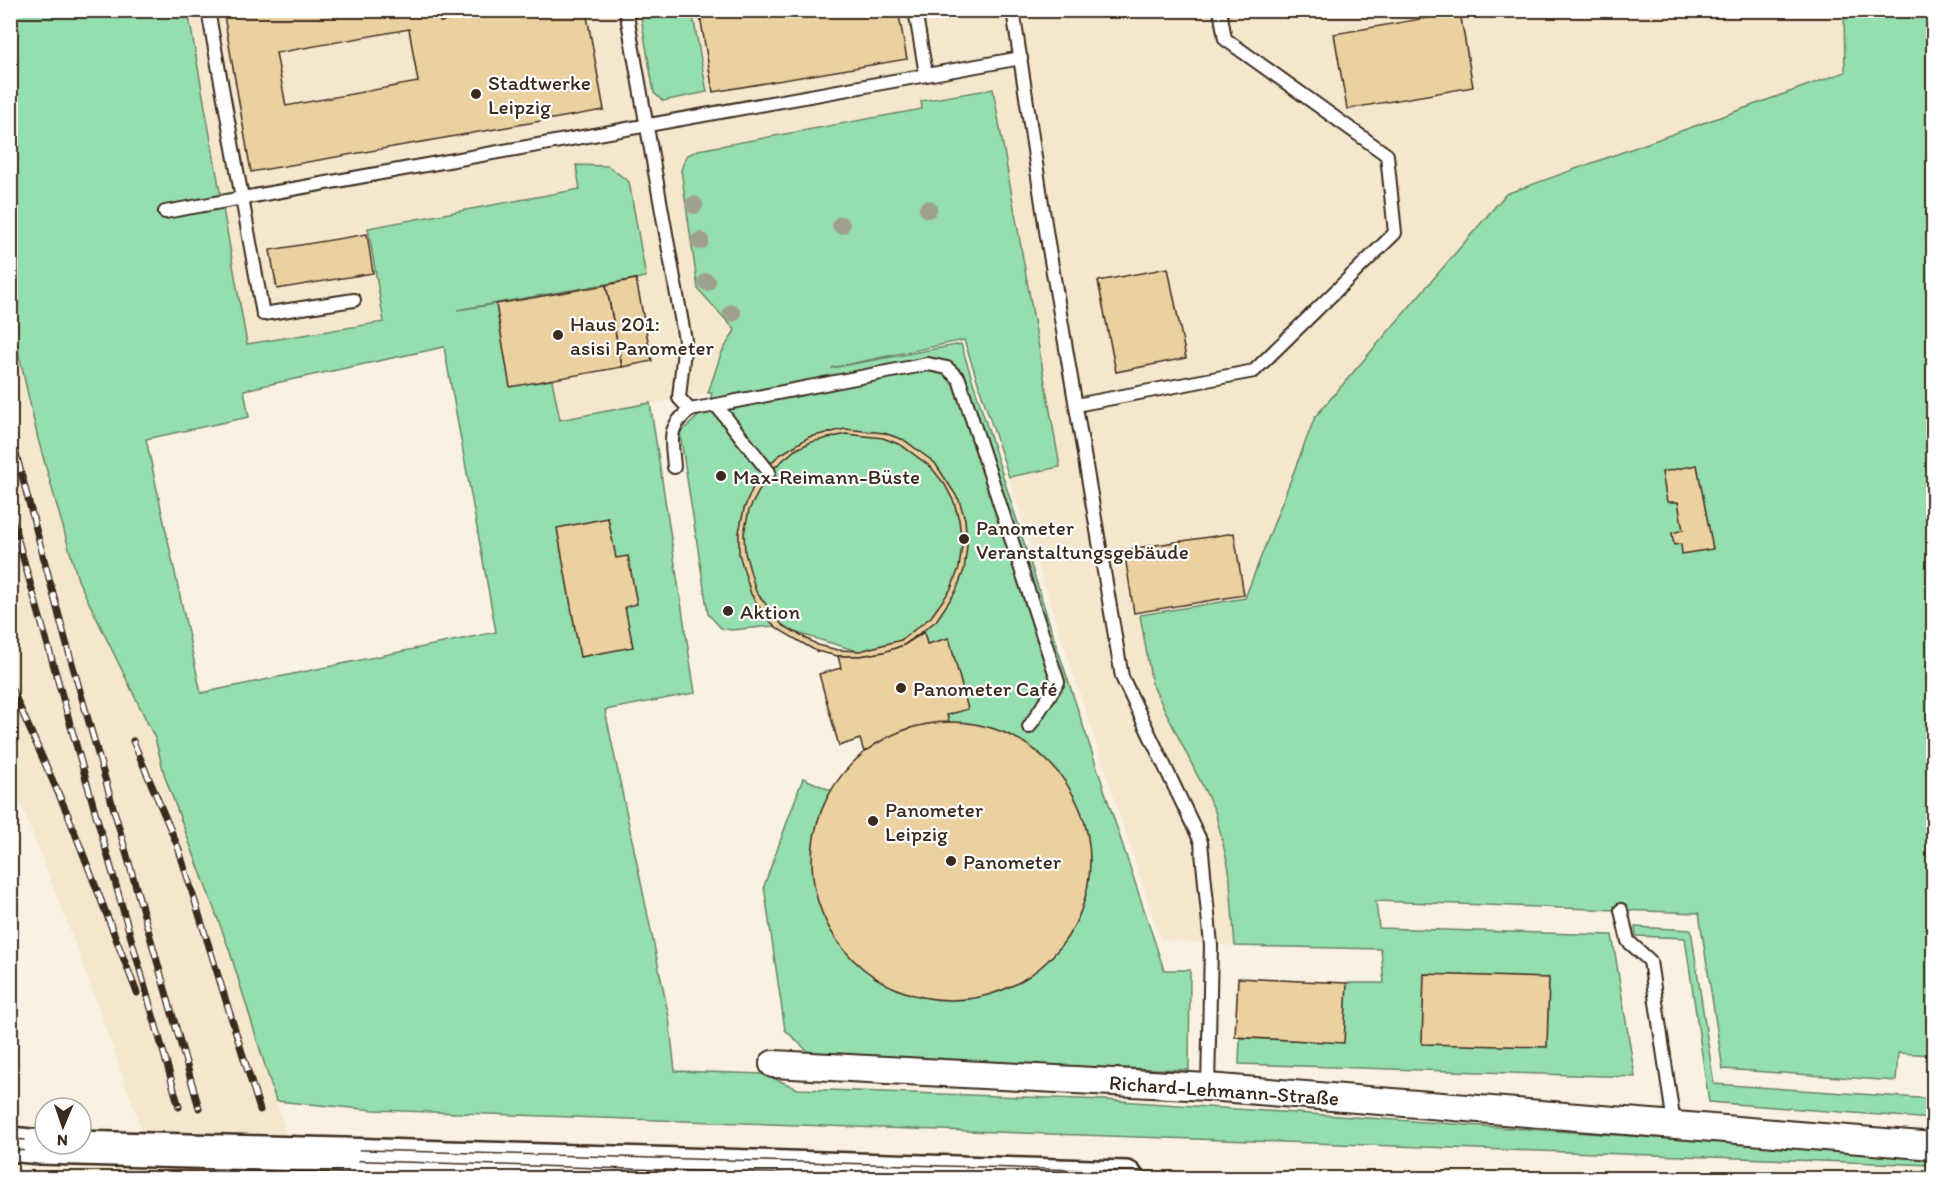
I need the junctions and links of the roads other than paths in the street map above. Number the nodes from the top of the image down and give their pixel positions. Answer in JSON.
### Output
{"nodes":[{"id":1,"x":208,"y":10,"type":"edge"},
{"id":2,"x":626,"y":10,"type":"edge"},
{"id":3,"x":915,"y":10,"type":"edge"},
{"id":4,"x":1013,"y":10,"type":"edge"},
{"id":5,"x":1220,"y":10,"type":"edge"},
{"id":6,"x":1021,"y":58,"type":"junction"},
{"id":7,"x":926,"y":74,"type":"junction"},
{"id":8,"x":646,"y":123,"type":"junction"},
{"id":9,"x":240,"y":198,"type":"junction"},
{"id":10,"x":165,"y":212,"type":"dead end"},
{"id":11,"x":354,"y":300,"type":"dead end"},
{"id":12,"x":716,"y":405,"type":"junction"},
{"id":13,"x":1076,"y":405,"type":"junction"},
{"id":14,"x":690,"y":410,"type":"junction"},
{"id":15,"x":674,"y":467,"type":"dead end"},
{"id":16,"x":769,"y":472,"type":"dead end"},
{"id":17,"x":1029,"y":727,"type":"dead end"},
{"id":18,"x":1622,"y":910,"type":"dead end"},
{"id":19,"x":774,"y":1064,"type":"dead end"},
{"id":20,"x":1208,"y":1087,"type":"junction"},
{"id":21,"x":1674,"y":1124,"type":"junction"},
{"id":22,"x":25,"y":1146,"type":"edge"},
{"id":23,"x":1934,"y":1146,"type":"edge"},
{"id":24,"x":1126,"y":1179,"type":"edge"}],
"edges":[{"from":1,"to":9,"type":"lane"},
{"from":2,"to":8,"type":"lane"},
{"from":3,"to":7,"type":"lane"},
{"from":4,"to":6,"type":"lane"},
{"from":5,"to":13,"type":"lane"},
{"from":6,"to":7,"type":"lane"},
{"from":6,"to":13,"type":"lane"},
{"from":7,"to":8,"type":"lane"},
{"from":8,"to":9,"type":"lane"},
{"from":8,"to":14,"type":"lane"},
{"from":9,"to":10,"type":"lane"},
{"from":9,"to":11,"type":"lane"},
{"from":12,"to":14,"type":"lane"},
{"from":12,"to":16,"type":"lane"},
{"from":12,"to":17,"type":"lane"},
{"from":13,"to":20,"type":"lane"},
{"from":14,"to":15,"type":"lane"},
{"from":18,"to":21,"type":"lane"},
{"from":19,"to":20,"type":"street","name":"Richard-Lehmann-Straße"},
{"from":20,"to":21,"type":"street","name":"Richard-Lehmann-Straße"},
{"from":21,"to":23,"type":"street","name":"Richard-Lehmann-Straße"},
{"from":22,"to":24,"type":"main road","bridge":true}]}
